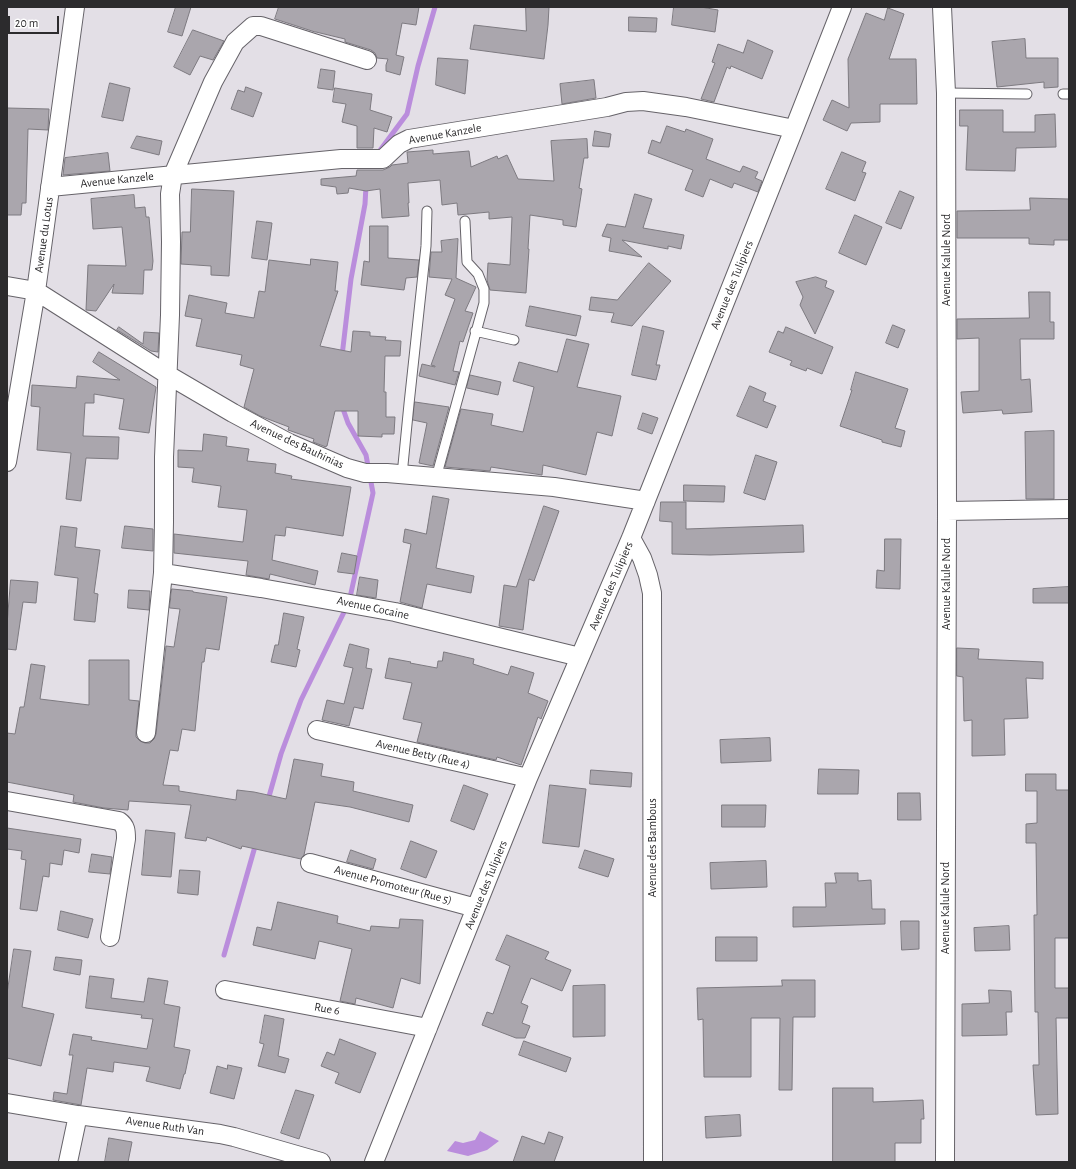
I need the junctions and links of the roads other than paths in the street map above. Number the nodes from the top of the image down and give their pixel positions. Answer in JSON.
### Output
{"nodes":[{"id":1,"x":75,"y":7,"type":"edge"},
{"id":2,"x":842,"y":7,"type":"edge"},
{"id":3,"x":942,"y":7,"type":"edge"},
{"id":4,"x":367,"y":60,"type":"dead end"},
{"id":5,"x":946,"y":93,"type":"junction"},
{"id":6,"x":1027,"y":94,"type":"dead end"},
{"id":7,"x":794,"y":130,"type":"junction"},
{"id":8,"x":173,"y":175,"type":"junction"},
{"id":9,"x":50,"y":187,"type":"junction"},
{"id":10,"x":427,"y":211,"type":"dead end"},
{"id":11,"x":465,"y":221,"type":"dead end"},
{"id":12,"x":7,"y":286,"type":"edge"},
{"id":13,"x":36,"y":291,"type":"junction"},
{"id":14,"x":475,"y":331,"type":"junction"},
{"id":15,"x":514,"y":340,"type":"dead end"},
{"id":16,"x":168,"y":375,"type":"junction"},
{"id":17,"x":7,"y":462,"type":"edge"},
{"id":18,"x":395,"y":474,"type":"junction"},
{"id":19,"x":436,"y":478,"type":"junction"},
{"id":20,"x":646,"y":501,"type":"junction"},
{"id":21,"x":1069,"y":509,"type":"edge"},
{"id":22,"x":947,"y":511,"type":"junction"},
{"id":23,"x":631,"y":538,"type":"junction"},
{"id":24,"x":163,"y":573,"type":"junction"},
{"id":25,"x":580,"y":657,"type":"junction"},
{"id":26,"x":317,"y":730,"type":"dead end"},
{"id":27,"x":146,"y":734,"type":"dead end"},
{"id":28,"x":528,"y":778,"type":"junction"},
{"id":29,"x":7,"y":801,"type":"edge"},
{"id":30,"x":310,"y":863,"type":"dead end"},
{"id":31,"x":476,"y":908,"type":"junction"},
{"id":32,"x":110,"y":937,"type":"dead end"},
{"id":33,"x":225,"y":990,"type":"dead end"},
{"id":34,"x":428,"y":1028,"type":"junction"},
{"id":35,"x":7,"y":1103,"type":"edge"},
{"id":36,"x":78,"y":1115,"type":"junction"},
{"id":37,"x":68,"y":1162,"type":"edge"},
{"id":38,"x":321,"y":1162,"type":"edge"},
{"id":39,"x":374,"y":1162,"type":"edge"},
{"id":40,"x":653,"y":1162,"type":"edge"},
{"id":41,"x":945,"y":1162,"type":"edge"}],
"edges":[{"from":1,"to":9,"type":"street","name":"Avenue du Lotus"},
{"from":2,"to":7,"type":"street","name":"Avenue des Tulipiers"},
{"from":3,"to":5,"type":"street","name":"Avenue Kalule Nord"},
{"from":4,"to":8,"type":"street"},
{"from":5,"to":6,"type":"lane"},
{"from":5,"to":22,"type":"street","name":"Avenue Kalule Nord"},
{"from":7,"to":8,"type":"street","name":"Avenue Kanzele"},
{"from":7,"to":20,"type":"street","name":"Avenue des Tulipiers"},
{"from":8,"to":9,"type":"street","name":"Avenue Kanzele"},
{"from":8,"to":16,"type":"street"},
{"from":9,"to":13,"type":"street","name":"Avenue du Lotus"},
{"from":10,"to":18,"type":"lane"},
{"from":11,"to":14,"type":"lane"},
{"from":12,"to":13,"type":"street","name":"Avenue des Bauhinias"},
{"from":13,"to":16,"type":"street","name":"Avenue des Bauhinias"},
{"from":13,"to":17,"type":"street","name":"Avenue du Lotus"},
{"from":14,"to":15,"type":"lane"},
{"from":14,"to":19,"type":"lane"},
{"from":16,"to":18,"type":"street","name":"Avenue des Bauhinias"},
{"from":16,"to":24,"type":"street"},
{"from":18,"to":19,"type":"street","name":"Avenue des Bauhinias"},
{"from":19,"to":20,"type":"street","name":"Avenue des Bauhinias"},
{"from":20,"to":23,"type":"street","name":"Avenue des Tulipiers"},
{"from":21,"to":22,"type":"street"},
{"from":22,"to":41,"type":"street","name":"Avenue Kalule Nord"},
{"from":23,"to":25,"type":"street","name":"Avenue des Tulipiers"},
{"from":23,"to":40,"type":"street","name":"Avenue des Bambous"},
{"from":24,"to":25,"type":"street","name":"Avenue Cocaine"},
{"from":24,"to":27,"type":"street"},
{"from":25,"to":28,"type":"street","name":"Avenue des Tulipiers"},
{"from":26,"to":28,"type":"street","name":"Avenue Betty (Rue 4)"},
{"from":28,"to":31,"type":"street","name":"Avenue des Tulipiers"},
{"from":29,"to":32,"type":"street"},
{"from":30,"to":31,"type":"street","name":"Avenue Promoteur (Rue 5)"},
{"from":31,"to":34,"type":"street","name":"Avenue des Tulipiers"},
{"from":33,"to":34,"type":"street","name":"Rue 6"},
{"from":34,"to":39,"type":"street","name":"Avenue des Tulipiers"},
{"from":35,"to":36,"type":"street","name":"Avenue Ruth Van"},
{"from":36,"to":37,"type":"street"},
{"from":36,"to":38,"type":"street","name":"Avenue Ruth Van"}]}
